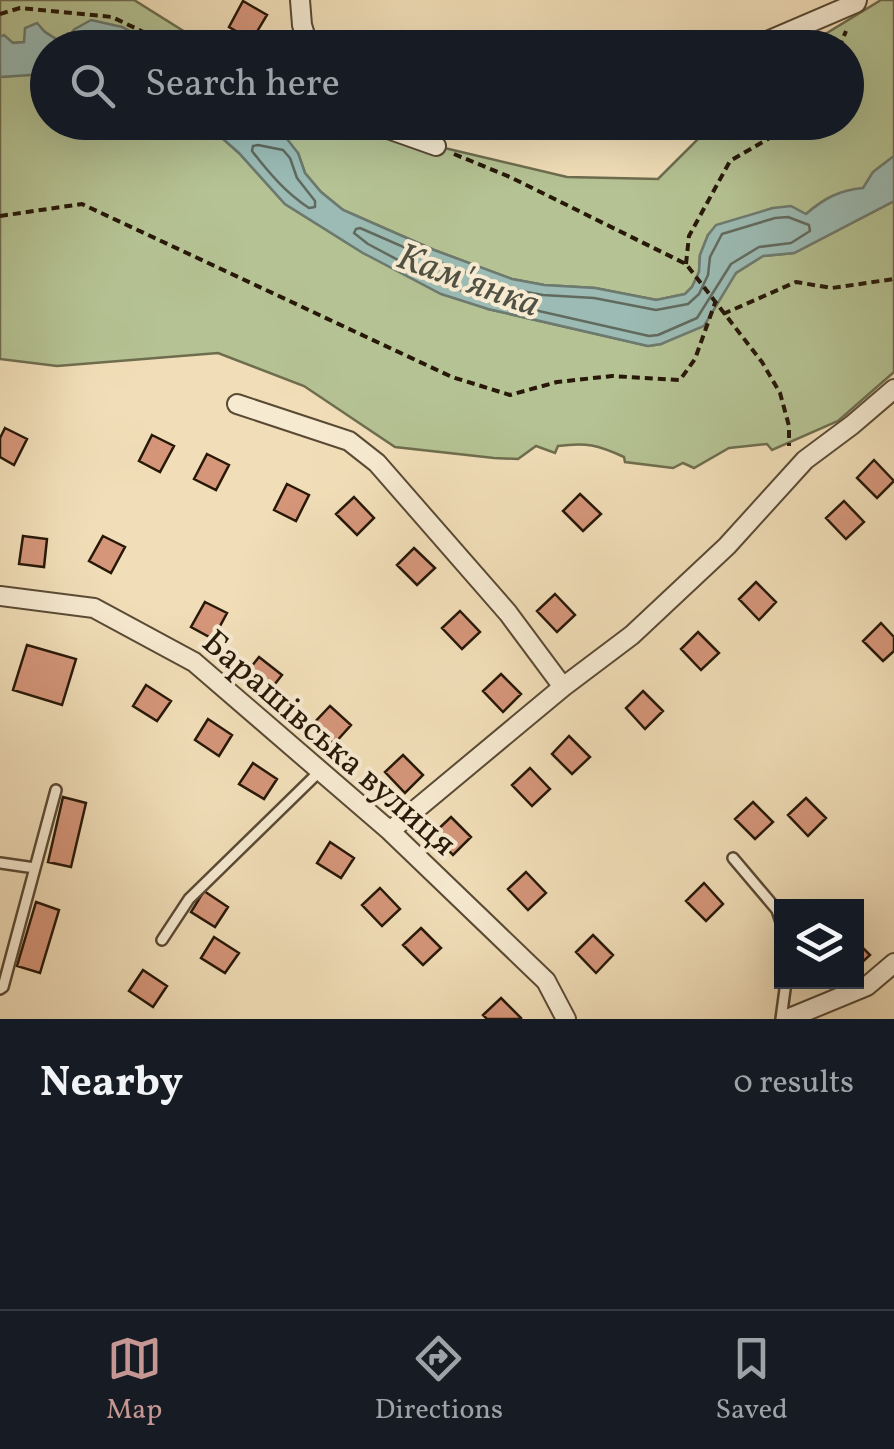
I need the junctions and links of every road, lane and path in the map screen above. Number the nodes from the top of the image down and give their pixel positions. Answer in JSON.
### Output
{"nodes":[{"id":1,"x":300,"y":0,"type":"edge"},
{"id":2,"x":857,"y":0,"type":"edge"},
{"id":3,"x":0,"y":14,"type":"edge"},
{"id":4,"x":139,"y":30,"type":"edge"},
{"id":5,"x":304,"y":30,"type":"edge"},
{"id":6,"x":792,"y":30,"type":"edge"},
{"id":7,"x":419,"y":140,"type":"edge"},
{"id":8,"x":766,"y":140,"type":"edge"},
{"id":9,"x":436,"y":146,"type":"joint"},
{"id":10,"x":0,"y":216,"type":"edge"},
{"id":11,"x":686,"y":264,"type":"junction"},
{"id":12,"x":894,"y":279,"type":"edge"},
{"id":13,"x":715,"y":303,"type":"junction"},
{"id":14,"x":723,"y":314,"type":"junction"},
{"id":15,"x":894,"y":389,"type":"edge"},
{"id":16,"x":237,"y":404,"type":"dead end"},
{"id":17,"x":788,"y":478,"type":"junction"},
{"id":18,"x":0,"y":596,"type":"edge"},
{"id":19,"x":563,"y":688,"type":"junction"},
{"id":20,"x":320,"y":771,"type":"junction"},
{"id":21,"x":56,"y":790,"type":"dead end"},
{"id":22,"x":390,"y":831,"type":"junction"},
{"id":23,"x":733,"y":858,"type":"dead end"},
{"id":24,"x":0,"y":863,"type":"edge"},
{"id":25,"x":35,"y":868,"type":"junction"},
{"id":26,"x":774,"y":906,"type":"edge"},
{"id":27,"x":162,"y":940,"type":"dead end"},
{"id":28,"x":894,"y":963,"type":"edge"},
{"id":29,"x":0,"y":989,"type":"edge"},
{"id":30,"x":786,"y":989,"type":"edge"},
{"id":31,"x":566,"y":1019,"type":"edge"},
{"id":32,"x":784,"y":1019,"type":"edge"}],
"edges":[{"from":1,"to":5,"type":"street"},
{"from":2,"to":6,"type":"street"},
{"from":3,"to":4,"type":"path"},
{"from":7,"to":9,"type":"street"},
{"from":8,"to":11,"type":"path"},
{"from":9,"to":11,"type":"path"},
{"from":10,"to":13,"type":"path"},
{"from":11,"to":13,"type":"path"},
{"from":12,"to":14,"type":"path"},
{"from":13,"to":14,"type":"path"},
{"from":14,"to":17,"type":"path"},
{"from":15,"to":17,"type":"street"},
{"from":16,"to":19,"type":"street"},
{"from":17,"to":19,"type":"street"},
{"from":18,"to":20,"type":"street","name":"Барашівська вулиця"},
{"from":19,"to":22,"type":"street"},
{"from":20,"to":22,"type":"street","name":"Барашівська вулиця"},
{"from":20,"to":27,"type":"lane"},
{"from":21,"to":25,"type":"lane"},
{"from":22,"to":31,"type":"street","name":"Барашівська вулиця"},
{"from":23,"to":26,"type":"lane"},
{"from":24,"to":25,"type":"lane"},
{"from":25,"to":29,"type":"lane"},
{"from":28,"to":32,"type":"street"},
{"from":30,"to":32,"type":"lane"}]}
